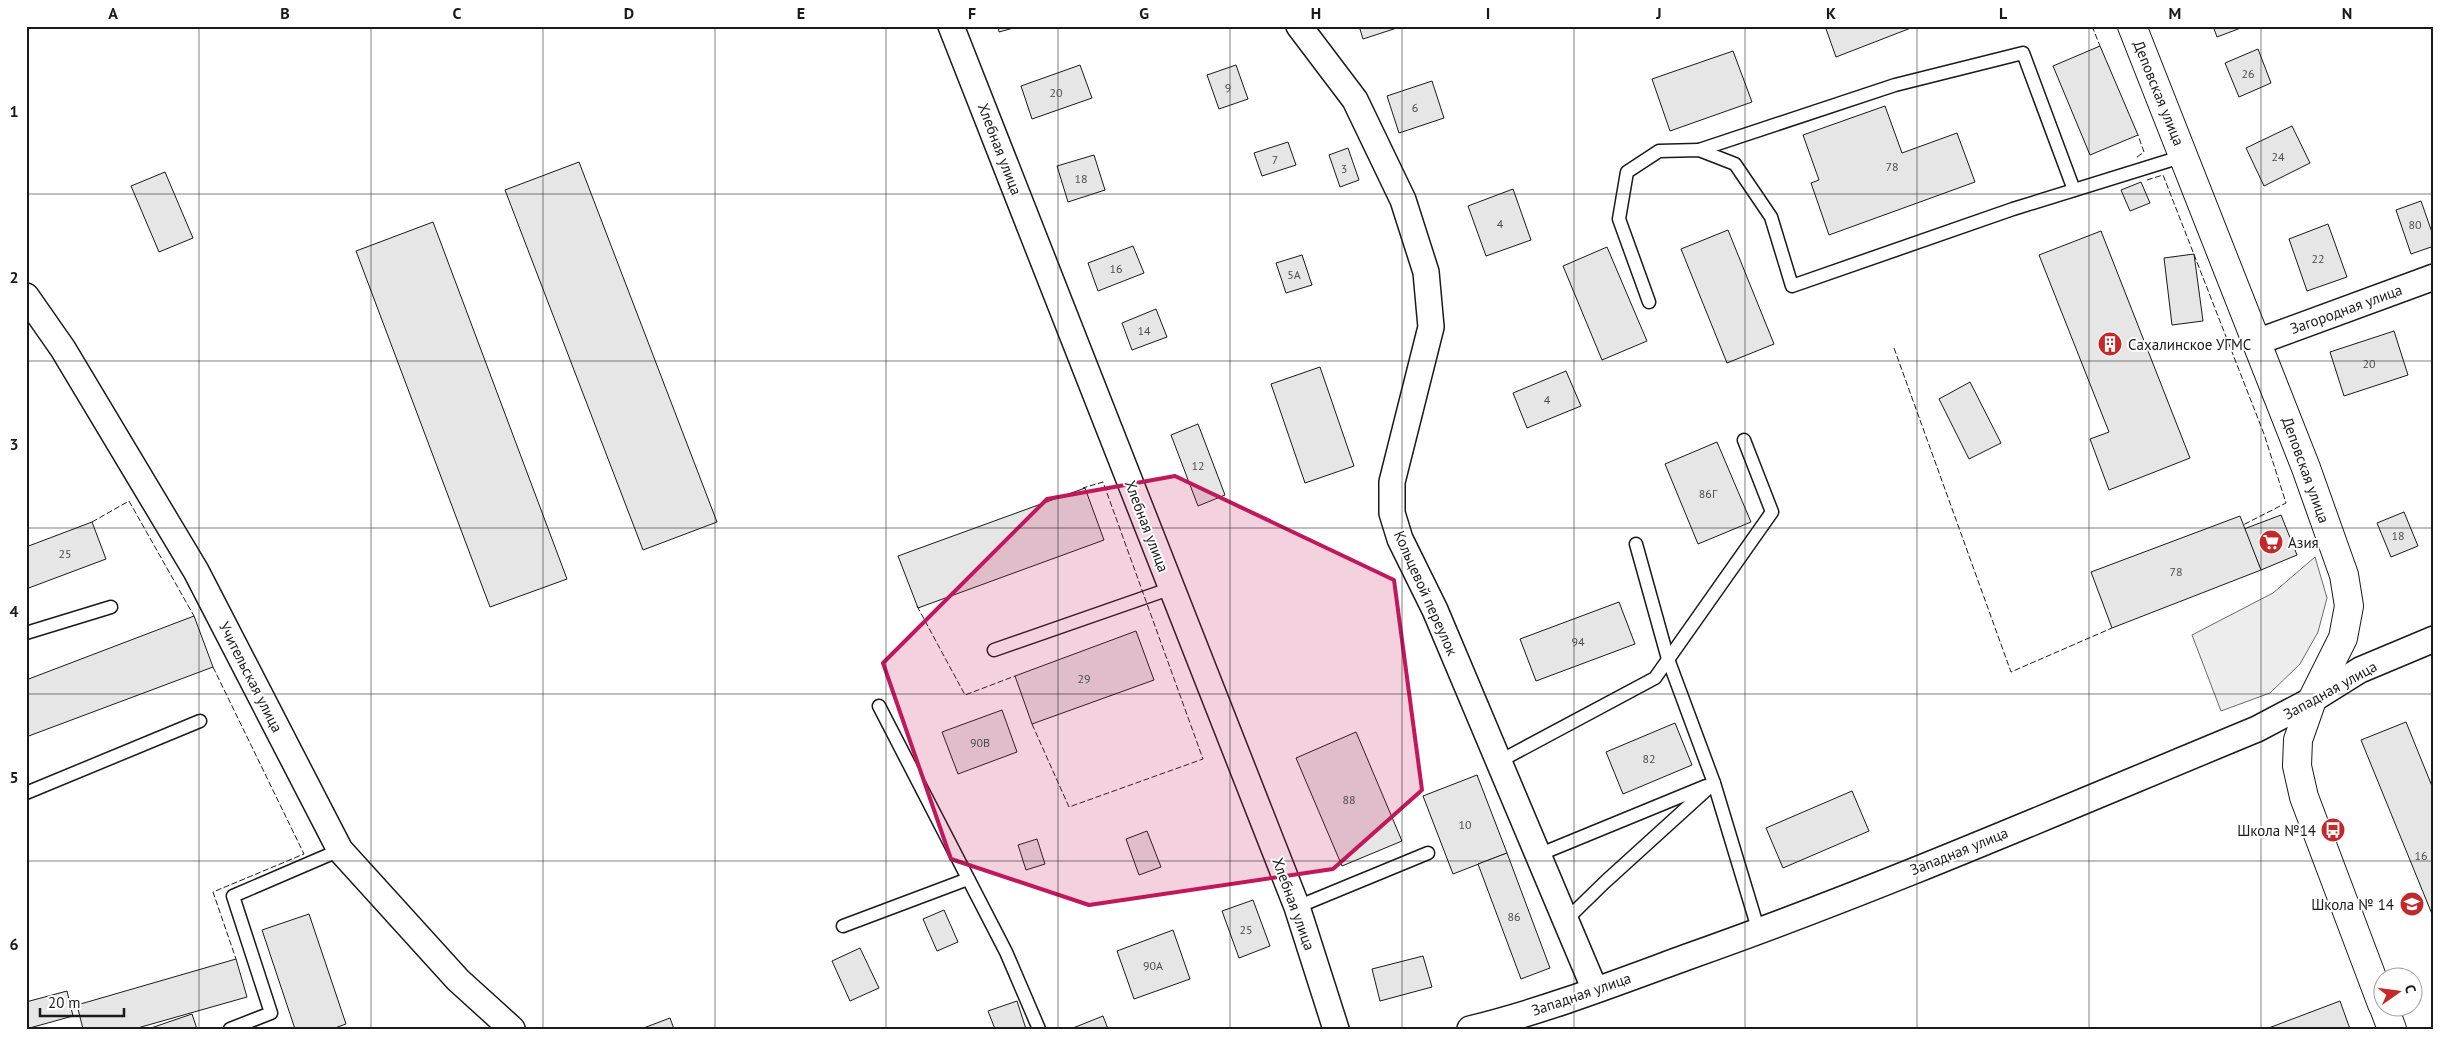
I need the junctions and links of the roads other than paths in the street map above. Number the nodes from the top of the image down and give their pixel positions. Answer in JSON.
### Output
{"nodes":[{"id":1,"x":952,"y":26,"type":"edge"},
{"id":2,"x":1299,"y":26,"type":"edge"},
{"id":3,"x":2132,"y":26,"type":"edge"},
{"id":4,"x":1699,"y":150,"type":"junction"},
{"id":5,"x":2184,"y":156,"type":"junction"},
{"id":6,"x":2074,"y":190,"type":"junction"},
{"id":7,"x":2434,"y":277,"type":"edge"},
{"id":8,"x":26,"y":296,"type":"edge"},
{"id":9,"x":1649,"y":302,"type":"dead end"},
{"id":10,"x":2257,"y":342,"type":"junction"},
{"id":11,"x":1744,"y":440,"type":"dead end"},
{"id":12,"x":1636,"y":544,"type":"dead end"},
{"id":13,"x":1172,"y":588,"type":"junction"},
{"id":14,"x":111,"y":607,"type":"dead end"},
{"id":15,"x":26,"y":633,"type":"edge"},
{"id":16,"x":2434,"y":639,"type":"edge"},
{"id":17,"x":994,"y":650,"type":"dead end"},
{"id":18,"x":1668,"y":659,"type":"junction"},
{"id":19,"x":2312,"y":700,"type":"junction"},
{"id":20,"x":879,"y":706,"type":"dead end"},
{"id":21,"x":200,"y":721,"type":"dead end"},
{"id":22,"x":1498,"y":762,"type":"junction"},
{"id":23,"x":1714,"y":783,"type":"junction"},
{"id":24,"x":26,"y":793,"type":"edge"},
{"id":25,"x":340,"y":850,"type":"junction"},
{"id":26,"x":1428,"y":853,"type":"dead end"},
{"id":27,"x":1538,"y":855,"type":"junction"},
{"id":28,"x":968,"y":879,"type":"junction"},
{"id":29,"x":1297,"y":907,"type":"junction"},
{"id":30,"x":1566,"y":921,"type":"junction"},
{"id":31,"x":843,"y":926,"type":"dead end"},
{"id":32,"x":1759,"y":932,"type":"junction"},
{"id":33,"x":2372,"y":977,"type":"edge"},
{"id":34,"x":1595,"y":990,"type":"junction"},
{"id":35,"x":230,"y":1029,"type":"edge"},
{"id":36,"x":512,"y":1029,"type":"edge"},
{"id":37,"x":1039,"y":1029,"type":"edge"},
{"id":38,"x":1336,"y":1029,"type":"edge"},
{"id":39,"x":1470,"y":1029,"type":"edge"}],
"edges":[{"from":1,"to":13,"type":"street","name":"Хлебная улица"},
{"from":2,"to":22,"type":"street","name":"Кольцевой переулок"},
{"from":3,"to":5,"type":"street","name":"Деповская улица"},
{"from":4,"to":6,"type":"lane"},
{"from":4,"to":6,"type":"lane"},
{"from":4,"to":9,"type":"lane"},
{"from":5,"to":6,"type":"lane"},
{"from":5,"to":10,"type":"street","name":"Деповская улица"},
{"from":7,"to":10,"type":"street","name":"Загородная улица"},
{"from":8,"to":25,"type":"street","name":"Учительская улица"},
{"from":10,"to":19,"type":"street","name":"Деповская улица"},
{"from":11,"to":18,"type":"lane"},
{"from":12,"to":18,"type":"lane"},
{"from":13,"to":17,"type":"lane"},
{"from":13,"to":29,"type":"street","name":"Хлебная улица"},
{"from":14,"to":15,"type":"lane"},
{"from":16,"to":19,"type":"street","name":"Западная улица"},
{"from":18,"to":22,"type":"lane"},
{"from":18,"to":23,"type":"lane"},
{"from":19,"to":32,"type":"street","name":"Западная улица"},
{"from":19,"to":33,"type":"street","name":"Деповская улица"},
{"from":20,"to":28,"type":"lane"},
{"from":21,"to":24,"type":"lane"},
{"from":22,"to":27,"type":"street","name":"Кольцевой переулок"},
{"from":23,"to":27,"type":"lane"},
{"from":23,"to":30,"type":"lane"},
{"from":23,"to":32,"type":"lane"},
{"from":25,"to":35,"type":"lane"},
{"from":25,"to":36,"type":"street","name":"Учительская улица"},
{"from":26,"to":29,"type":"lane"},
{"from":27,"to":30,"type":"street","name":"Кольцевой переулок"},
{"from":28,"to":31,"type":"lane"},
{"from":28,"to":37,"type":"lane"},
{"from":29,"to":38,"type":"street","name":"Хлебная улица"},
{"from":30,"to":34,"type":"street","name":"Кольцевой переулок"},
{"from":32,"to":34,"type":"street","name":"Западная улица"},
{"from":34,"to":39,"type":"street","name":"Западная улица"}]}
